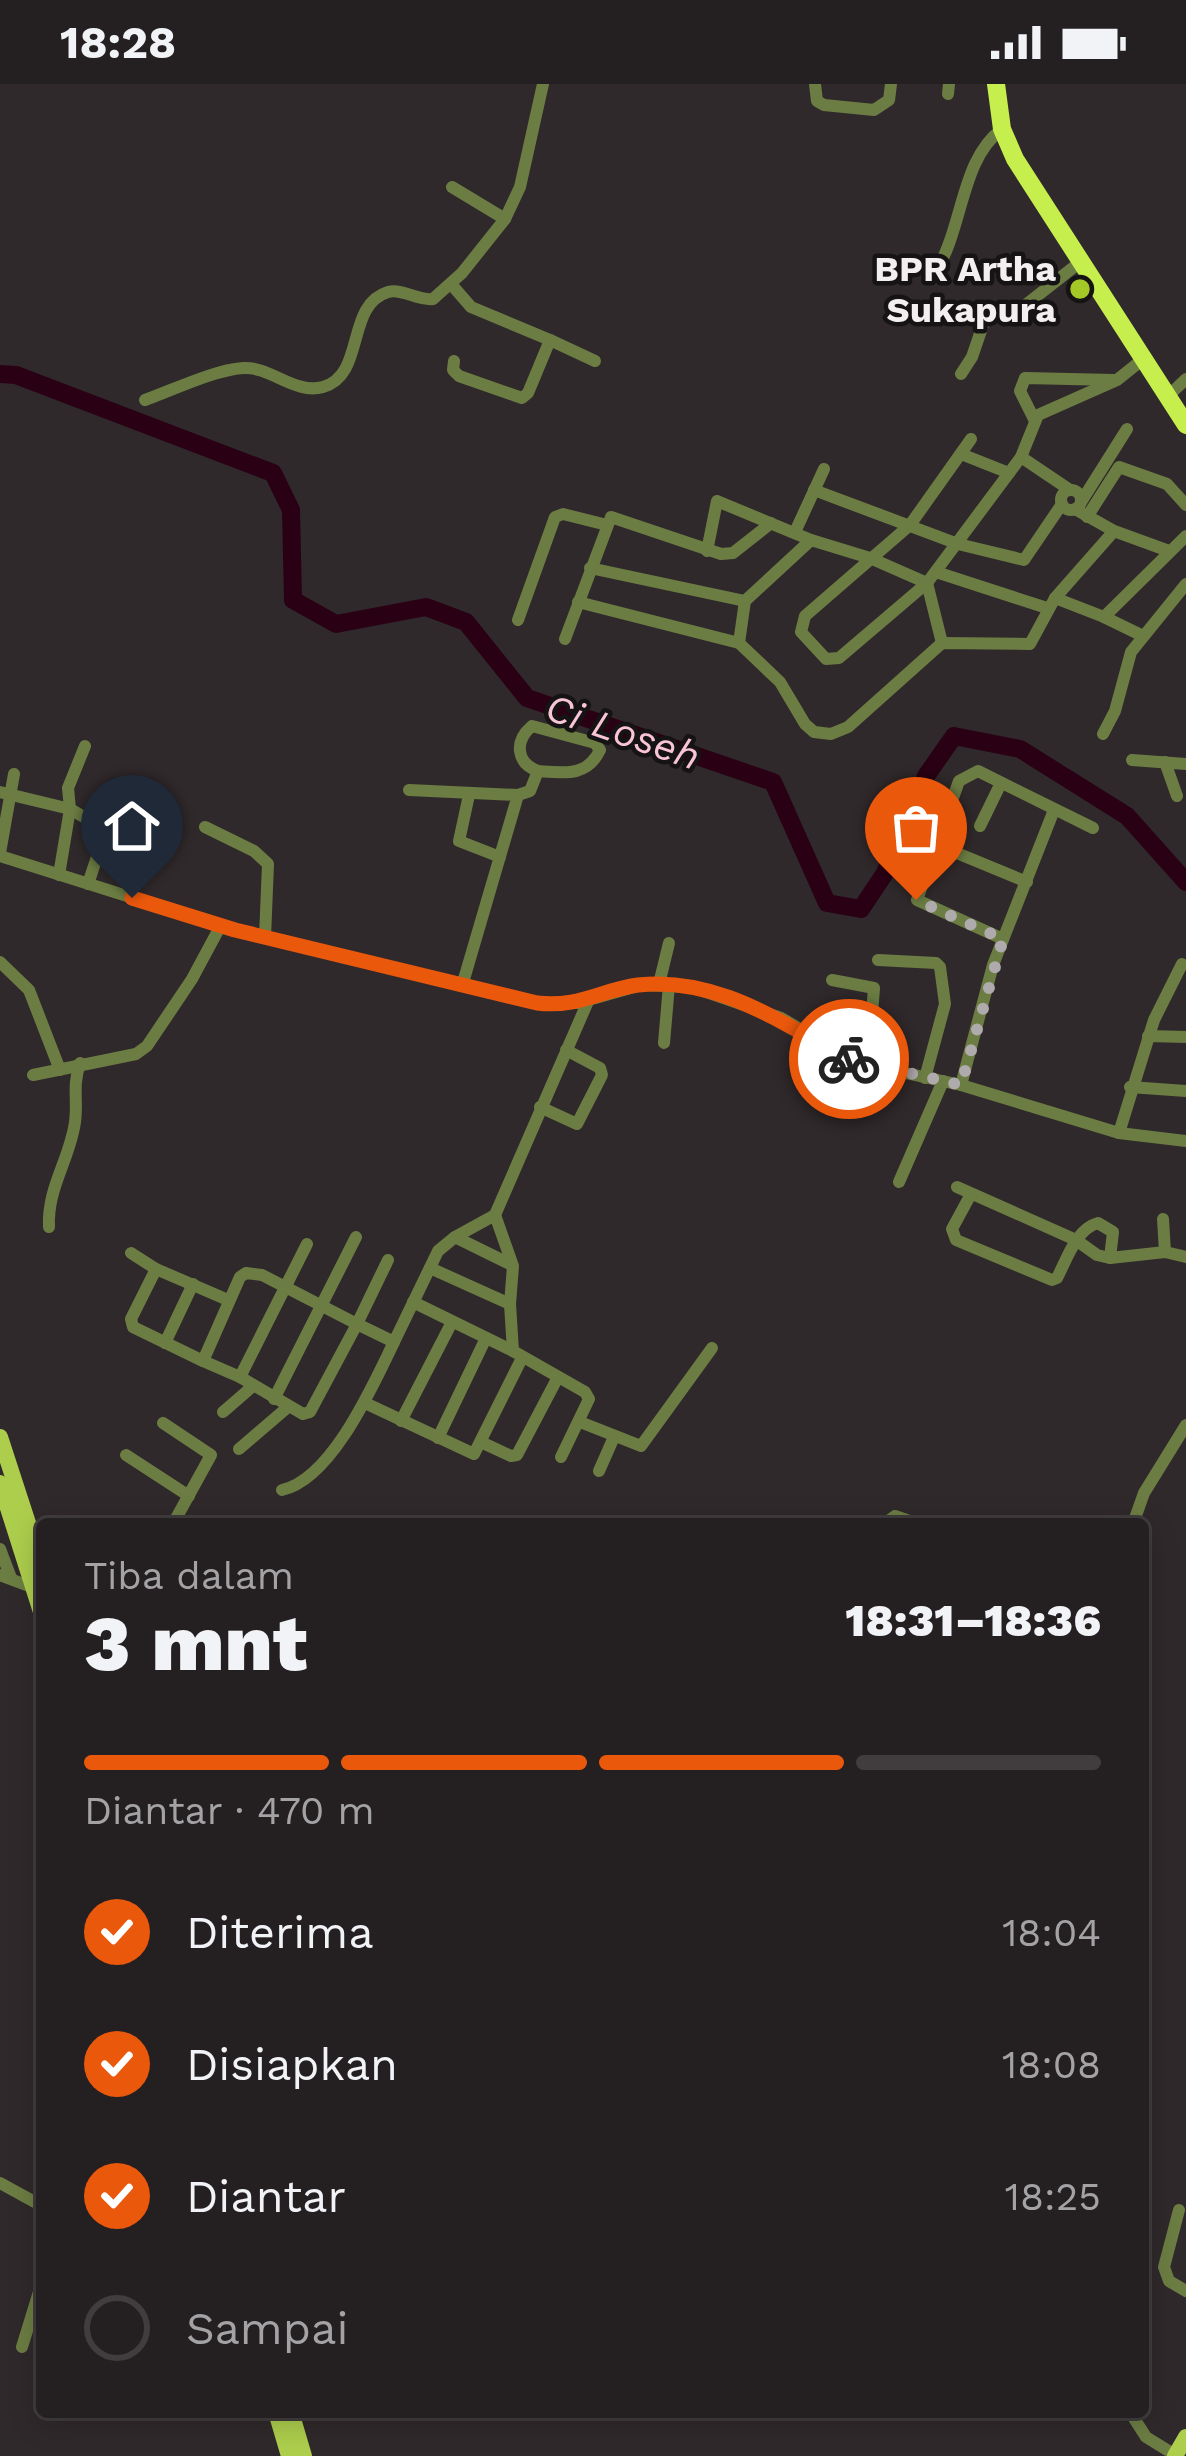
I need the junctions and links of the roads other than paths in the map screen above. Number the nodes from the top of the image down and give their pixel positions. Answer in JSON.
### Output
{"nodes":[{"id":1,"x":543,"y":84,"type":"edge"},
{"id":2,"x":815,"y":84,"type":"edge"},
{"id":3,"x":890,"y":84,"type":"edge"},
{"id":4,"x":996,"y":84,"type":"edge"},
{"id":5,"x":1002,"y":129,"type":"junction"},
{"id":6,"x":452,"y":187,"type":"dead end"},
{"id":7,"x":504,"y":221,"type":"junction"},
{"id":8,"x":1079,"y":263,"type":"junction"},
{"id":9,"x":935,"y":273,"type":"dead end"},
{"id":10,"x":452,"y":284,"type":"junction"},
{"id":11,"x":550,"y":340,"type":"junction"},
{"id":12,"x":1142,"y":360,"type":"junction"},
{"id":13,"x":454,"y":361,"type":"dead end"},
{"id":14,"x":595,"y":361,"type":"dead end"},
{"id":15,"x":961,"y":374,"type":"dead end"},
{"id":16,"x":1186,"y":379,"type":"edge"},
{"id":17,"x":1117,"y":380,"type":"junction"},
{"id":18,"x":1167,"y":397,"type":"junction"},
{"id":19,"x":145,"y":400,"type":"dead end"},
{"id":20,"x":1035,"y":421,"type":"junction"},
{"id":21,"x":1186,"y":425,"type":"edge"},
{"id":22,"x":1127,"y":429,"type":"dead end"},
{"id":23,"x":971,"y":439,"type":"dead end"},
{"id":24,"x":961,"y":454,"type":"junction"},
{"id":25,"x":1021,"y":457,"type":"junction"},
{"id":26,"x":1113,"y":465,"type":"junction"},
{"id":27,"x":824,"y":469,"type":"dead end"},
{"id":28,"x":1009,"y":473,"type":"junction"},
{"id":29,"x":814,"y":490,"type":"junction"},
{"id":30,"x":1186,"y":506,"type":"edge"},
{"id":31,"x":1076,"y":508,"type":"junction"},
{"id":32,"x":771,"y":523,"type":"junction"},
{"id":33,"x":607,"y":525,"type":"junction"},
{"id":34,"x":910,"y":525,"type":"junction"},
{"id":35,"x":1114,"y":531,"type":"junction"},
{"id":36,"x":795,"y":532,"type":"junction"},
{"id":37,"x":1186,"y":536,"type":"edge"},
{"id":38,"x":811,"y":540,"type":"junction"},
{"id":39,"x":958,"y":544,"type":"junction"},
{"id":40,"x":706,"y":551,"type":"junction"},
{"id":41,"x":1169,"y":551,"type":"junction"},
{"id":42,"x":870,"y":558,"type":"junction"},
{"id":43,"x":590,"y":568,"type":"junction"},
{"id":44,"x":932,"y":578,"type":"junction"},
{"id":45,"x":1186,"y":584,"type":"edge"},
{"id":46,"x":745,"y":601,"type":"junction"},
{"id":47,"x":578,"y":602,"type":"junction"},
{"id":48,"x":1051,"y":603,"type":"junction"},
{"id":49,"x":1104,"y":617,"type":"junction"},
{"id":50,"x":518,"y":620,"type":"dead end"},
{"id":51,"x":1143,"y":636,"type":"junction"},
{"id":52,"x":565,"y":639,"type":"dead end"},
{"id":53,"x":739,"y":643,"type":"junction"},
{"id":54,"x":942,"y":643,"type":"junction"},
{"id":55,"x":1103,"y":734,"type":"dead end"},
{"id":56,"x":86,"y":746,"type":"dead end"},
{"id":57,"x":1132,"y":760,"type":"dead end"},
{"id":58,"x":1165,"y":762,"type":"junction"},
{"id":59,"x":1186,"y":764,"type":"edge"},
{"id":60,"x":538,"y":771,"type":"junction"},
{"id":61,"x":14,"y":774,"type":"dead end"},
{"id":62,"x":1001,"y":783,"type":"junction"},
{"id":63,"x":409,"y":790,"type":"dead end"},
{"id":64,"x":4,"y":793,"type":"edge"},
{"id":65,"x":469,"y":795,"type":"junction"},
{"id":66,"x":518,"y":795,"type":"junction"},
{"id":67,"x":1177,"y":796,"type":"dead end"},
{"id":68,"x":70,"y":809,"type":"junction"},
{"id":69,"x":1054,"y":810,"type":"junction"},
{"id":70,"x":980,"y":826,"type":"dead end"},
{"id":71,"x":205,"y":827,"type":"dead end"},
{"id":72,"x":1093,"y":828,"type":"dead end"},
{"id":73,"x":935,"y":844,"type":"junction"},
{"id":74,"x":0,"y":855,"type":"edge"},
{"id":75,"x":500,"y":857,"type":"junction"},
{"id":76,"x":59,"y":875,"type":"junction"},
{"id":77,"x":1027,"y":882,"type":"junction"},
{"id":78,"x":88,"y":884,"type":"junction"},
{"id":79,"x":220,"y":926,"type":"junction"},
{"id":80,"x":265,"y":937,"type":"junction"},
{"id":81,"x":1003,"y":939,"type":"junction"},
{"id":82,"x":669,"y":943,"type":"dead end"},
{"id":83,"x":0,"y":962,"type":"edge"},
{"id":84,"x":1182,"y":964,"type":"dead end"},
{"id":85,"x":832,"y":980,"type":"dead end"},
{"id":86,"x":664,"y":984,"type":"junction"},
{"id":87,"x":462,"y":986,"type":"junction"},
{"id":88,"x":872,"y":987,"type":"junction"},
{"id":89,"x":589,"y":999,"type":"junction"},
{"id":90,"x":871,"y":1027,"type":"junction"},
{"id":91,"x":1148,"y":1036,"type":"junction"},
{"id":92,"x":1186,"y":1037,"type":"edge"},
{"id":93,"x":664,"y":1043,"type":"dead end"},
{"id":94,"x":566,"y":1050,"type":"junction"},
{"id":95,"x":80,"y":1063,"type":"junction"},
{"id":96,"x":859,"y":1063,"type":"junction"},
{"id":97,"x":60,"y":1070,"type":"junction"},
{"id":98,"x":891,"y":1070,"type":"junction"},
{"id":99,"x":33,"y":1075,"type":"dead end"},
{"id":100,"x":926,"y":1078,"type":"junction"},
{"id":101,"x":943,"y":1081,"type":"junction"},
{"id":102,"x":961,"y":1085,"type":"junction"},
{"id":103,"x":1130,"y":1087,"type":"junction"},
{"id":104,"x":1186,"y":1091,"type":"edge"},
{"id":105,"x":540,"y":1107,"type":"junction"},
{"id":106,"x":1119,"y":1133,"type":"junction"},
{"id":107,"x":1186,"y":1141,"type":"edge"},
{"id":108,"x":899,"y":1181,"type":"dead end"},
{"id":109,"x":495,"y":1215,"type":"junction"},
{"id":110,"x":1163,"y":1219,"type":"dead end"},
{"id":111,"x":49,"y":1227,"type":"dead end"},
{"id":112,"x":455,"y":1237,"type":"junction"},
{"id":113,"x":356,"y":1238,"type":"dead end"},
{"id":114,"x":1076,"y":1240,"type":"junction"},
{"id":115,"x":307,"y":1244,"type":"dead end"},
{"id":116,"x":1165,"y":1252,"type":"junction"},
{"id":117,"x":131,"y":1253,"type":"dead end"},
{"id":118,"x":1186,"y":1257,"type":"edge"},
{"id":119,"x":1110,"y":1258,"type":"junction"},
{"id":120,"x":388,"y":1260,"type":"dead end"},
{"id":121,"x":513,"y":1266,"type":"junction"},
{"id":122,"x":430,"y":1268,"type":"junction"},
{"id":123,"x":156,"y":1269,"type":"junction"},
{"id":124,"x":193,"y":1284,"type":"junction"},
{"id":125,"x":286,"y":1289,"type":"junction"},
{"id":126,"x":228,"y":1300,"type":"junction"},
{"id":127,"x":412,"y":1302,"type":"junction"},
{"id":128,"x":510,"y":1304,"type":"junction"},
{"id":129,"x":322,"y":1308,"type":"junction"},
{"id":130,"x":452,"y":1322,"type":"junction"},
{"id":131,"x":357,"y":1324,"type":"junction"},
{"id":132,"x":486,"y":1338,"type":"junction"},
{"id":133,"x":394,"y":1342,"type":"junction"},
{"id":134,"x":165,"y":1343,"type":"junction"},
{"id":135,"x":712,"y":1348,"type":"dead end"},
{"id":136,"x":517,"y":1354,"type":"junction"},
{"id":137,"x":203,"y":1361,"type":"junction"},
{"id":138,"x":239,"y":1377,"type":"junction"},
{"id":139,"x":558,"y":1377,"type":"junction"},
{"id":140,"x":253,"y":1386,"type":"junction"},
{"id":141,"x":274,"y":1400,"type":"junction"},
{"id":142,"x":365,"y":1403,"type":"junction"},
{"id":143,"x":288,"y":1407,"type":"junction"},
{"id":144,"x":224,"y":1412,"type":"dead end"},
{"id":145,"x":401,"y":1421,"type":"junction"},
{"id":146,"x":580,"y":1422,"type":"junction"},
{"id":147,"x":163,"y":1423,"type":"dead end"},
{"id":148,"x":1186,"y":1425,"type":"edge"},
{"id":149,"x":0,"y":1437,"type":"edge"},
{"id":150,"x":438,"y":1438,"type":"junction"},
{"id":151,"x":614,"y":1438,"type":"junction"},
{"id":152,"x":483,"y":1443,"type":"junction"},
{"id":153,"x":239,"y":1449,"type":"dead end"},
{"id":154,"x":126,"y":1455,"type":"dead end"},
{"id":155,"x":561,"y":1457,"type":"dead end"},
{"id":156,"x":599,"y":1471,"type":"dead end"},
{"id":157,"x":0,"y":1483,"type":"edge"},
{"id":158,"x":282,"y":1490,"type":"dead end"},
{"id":159,"x":189,"y":1496,"type":"junction"},
{"id":160,"x":176,"y":1518,"type":"edge"},
{"id":161,"x":1135,"y":1518,"type":"edge"},
{"id":162,"x":7,"y":1533,"type":"edge"},
{"id":163,"x":36,"y":1547,"type":"edge"},
{"id":164,"x":0,"y":1549,"type":"edge"},
{"id":165,"x":5,"y":1576,"type":"edge"},
{"id":166,"x":36,"y":1584,"type":"edge"},
{"id":167,"x":36,"y":1586,"type":"edge"},
{"id":168,"x":0,"y":2182,"type":"edge"},
{"id":169,"x":36,"y":2203,"type":"edge"},
{"id":170,"x":1179,"y":2210,"type":"dead end"},
{"id":171,"x":1186,"y":2291,"type":"edge"},
{"id":172,"x":36,"y":2302,"type":"edge"},
{"id":173,"x":22,"y":2347,"type":"dead end"},
{"id":174,"x":278,"y":2418,"type":"edge"},
{"id":175,"x":293,"y":2418,"type":"edge"},
{"id":176,"x":1134,"y":2418,"type":"edge"},
{"id":177,"x":1186,"y":2437,"type":"edge"},
{"id":178,"x":289,"y":2456,"type":"edge"},
{"id":179,"x":304,"y":2456,"type":"edge"},
{"id":180,"x":1176,"y":2456,"type":"edge"}],
"edges":[{"from":1,"to":7,"type":"street"},
{"from":2,"to":3,"type":"street"},
{"from":4,"to":5,"type":"highway"},
{"from":5,"to":8,"type":"highway"},
{"from":5,"to":9,"type":"street"},
{"from":6,"to":7,"type":"street"},
{"from":7,"to":10,"type":"street"},
{"from":8,"to":12,"type":"highway"},
{"from":8,"to":15,"type":"street"},
{"from":10,"to":11,"type":"street"},
{"from":10,"to":19,"type":"street"},
{"from":11,"to":13,"type":"street"},
{"from":11,"to":14,"type":"street"},
{"from":12,"to":17,"type":"street"},
{"from":12,"to":18,"type":"highway"},
{"from":16,"to":18,"type":"street"},
{"from":17,"to":20,"type":"street"},
{"from":17,"to":20,"type":"street"},
{"from":18,"to":21,"type":"highway"},
{"from":20,"to":25,"type":"street"},
{"from":22,"to":26,"type":"street"},
{"from":23,"to":24,"type":"street"},
{"from":24,"to":28,"type":"street"},
{"from":24,"to":34,"type":"street"},
{"from":25,"to":28,"type":"street"},
{"from":25,"to":31,"type":"street"},
{"from":26,"to":30,"type":"street"},
{"from":26,"to":31,"type":"street"},
{"from":27,"to":29,"type":"street"},
{"from":28,"to":39,"type":"street"},
{"from":29,"to":34,"type":"street"},
{"from":29,"to":36,"type":"street"},
{"from":31,"to":35,"type":"street"},
{"from":31,"to":39,"type":"street"},
{"from":32,"to":36,"type":"street"},
{"from":32,"to":40,"type":"street"},
{"from":32,"to":40,"type":"street"},
{"from":33,"to":40,"type":"street"},
{"from":33,"to":43,"type":"street"},
{"from":33,"to":50,"type":"street"},
{"from":34,"to":39,"type":"street"},
{"from":34,"to":42,"type":"street"},
{"from":35,"to":41,"type":"street"},
{"from":35,"to":48,"type":"street"},
{"from":36,"to":38,"type":"street"},
{"from":37,"to":41,"type":"street"},
{"from":38,"to":42,"type":"street"},
{"from":38,"to":46,"type":"street"},
{"from":39,"to":44,"type":"street"},
{"from":41,"to":49,"type":"street"},
{"from":42,"to":44,"type":"street"},
{"from":42,"to":44,"type":"street"},
{"from":43,"to":46,"type":"street"},
{"from":43,"to":47,"type":"street"},
{"from":44,"to":48,"type":"street"},
{"from":44,"to":54,"type":"street"},
{"from":45,"to":51,"type":"street"},
{"from":46,"to":53,"type":"street"},
{"from":47,"to":52,"type":"street"},
{"from":47,"to":53,"type":"street"},
{"from":48,"to":49,"type":"street"},
{"from":48,"to":54,"type":"street"},
{"from":49,"to":51,"type":"street"},
{"from":51,"to":55,"type":"street"},
{"from":53,"to":54,"type":"street"},
{"from":56,"to":68,"type":"street"},
{"from":57,"to":58,"type":"street"},
{"from":58,"to":59,"type":"street"},
{"from":58,"to":67,"type":"street"},
{"from":60,"to":60,"type":"street"},
{"from":60,"to":66,"type":"street"},
{"from":61,"to":64,"type":"street"},
{"from":62,"to":69,"type":"street"},
{"from":62,"to":70,"type":"street"},
{"from":62,"to":73,"type":"street"},
{"from":63,"to":65,"type":"street"},
{"from":64,"to":68,"type":"street"},
{"from":64,"to":74,"type":"street"},
{"from":65,"to":66,"type":"street"},
{"from":65,"to":75,"type":"street"},
{"from":66,"to":75,"type":"street"},
{"from":68,"to":76,"type":"street"},
{"from":68,"to":78,"type":"street"},
{"from":69,"to":72,"type":"street"},
{"from":69,"to":77,"type":"street"},
{"from":71,"to":80,"type":"street"},
{"from":73,"to":77,"type":"street"},
{"from":73,"to":81,"type":"street"},
{"from":74,"to":76,"type":"street"},
{"from":75,"to":87,"type":"street"},
{"from":76,"to":78,"type":"street"},
{"from":77,"to":81,"type":"street"},
{"from":78,"to":79,"type":"street"},
{"from":79,"to":80,"type":"street"},
{"from":79,"to":95,"type":"street"},
{"from":80,"to":87,"type":"street"},
{"from":81,"to":102,"type":"street"},
{"from":82,"to":86,"type":"street"},
{"from":83,"to":97,"type":"street"},
{"from":84,"to":91,"type":"street"},
{"from":85,"to":88,"type":"street"},
{"from":86,"to":89,"type":"street"},
{"from":86,"to":93,"type":"street"},
{"from":86,"to":96,"type":"street"},
{"from":87,"to":89,"type":"street"},
{"from":88,"to":90,"type":"street"},
{"from":88,"to":100,"type":"street"},
{"from":89,"to":94,"type":"street"},
{"from":90,"to":96,"type":"street"},
{"from":90,"to":98,"type":"street"},
{"from":91,"to":92,"type":"street"},
{"from":91,"to":103,"type":"street"},
{"from":94,"to":105,"type":"street"},
{"from":94,"to":105,"type":"street"},
{"from":95,"to":97,"type":"street"},
{"from":95,"to":111,"type":"street"},
{"from":96,"to":98,"type":"street"},
{"from":97,"to":99,"type":"street"},
{"from":98,"to":100,"type":"street"},
{"from":100,"to":101,"type":"street"},
{"from":101,"to":102,"type":"street"},
{"from":101,"to":108,"type":"street"},
{"from":102,"to":106,"type":"street"},
{"from":103,"to":104,"type":"street"},
{"from":103,"to":106,"type":"street"},
{"from":105,"to":109,"type":"street"},
{"from":106,"to":107,"type":"street"},
{"from":109,"to":112,"type":"street"},
{"from":109,"to":121,"type":"street"},
{"from":110,"to":116,"type":"street"},
{"from":112,"to":121,"type":"street"},
{"from":112,"to":122,"type":"street"},
{"from":113,"to":129,"type":"street"},
{"from":114,"to":114,"type":"street"},
{"from":114,"to":119,"type":"street"},
{"from":114,"to":119,"type":"street"},
{"from":115,"to":125,"type":"street"},
{"from":116,"to":118,"type":"street"},
{"from":116,"to":119,"type":"street"},
{"from":117,"to":123,"type":"street"},
{"from":120,"to":131,"type":"street"},
{"from":121,"to":128,"type":"street"},
{"from":122,"to":127,"type":"street"},
{"from":122,"to":128,"type":"street"},
{"from":123,"to":124,"type":"street"},
{"from":123,"to":134,"type":"street"},
{"from":124,"to":126,"type":"street"},
{"from":124,"to":134,"type":"street"},
{"from":125,"to":126,"type":"street"},
{"from":125,"to":129,"type":"street"},
{"from":125,"to":138,"type":"street"},
{"from":126,"to":137,"type":"street"},
{"from":127,"to":130,"type":"street"},
{"from":127,"to":133,"type":"street"},
{"from":128,"to":136,"type":"street"},
{"from":129,"to":131,"type":"street"},
{"from":129,"to":141,"type":"street"},
{"from":130,"to":132,"type":"street"},
{"from":130,"to":145,"type":"street"},
{"from":131,"to":133,"type":"street"},
{"from":131,"to":143,"type":"street"},
{"from":132,"to":136,"type":"street"},
{"from":132,"to":150,"type":"street"},
{"from":133,"to":142,"type":"street"},
{"from":134,"to":137,"type":"street"},
{"from":135,"to":151,"type":"street"},
{"from":136,"to":139,"type":"street"},
{"from":136,"to":152,"type":"street"},
{"from":137,"to":138,"type":"street"},
{"from":138,"to":140,"type":"street"},
{"from":139,"to":146,"type":"street"},
{"from":139,"to":152,"type":"street"},
{"from":140,"to":141,"type":"street"},
{"from":140,"to":144,"type":"street"},
{"from":141,"to":143,"type":"street"},
{"from":142,"to":145,"type":"street"},
{"from":142,"to":158,"type":"street"},
{"from":143,"to":153,"type":"street"},
{"from":145,"to":150,"type":"street"},
{"from":146,"to":151,"type":"street"},
{"from":146,"to":155,"type":"street"},
{"from":147,"to":159,"type":"street"},
{"from":148,"to":161,"type":"street"},
{"from":149,"to":163,"type":"main road"},
{"from":150,"to":152,"type":"street"},
{"from":151,"to":156,"type":"street"},
{"from":154,"to":159,"type":"street"},
{"from":157,"to":162,"type":"main road"},
{"from":159,"to":160,"type":"street"},
{"from":162,"to":166,"type":"main road"},
{"from":164,"to":165,"type":"street"},
{"from":165,"to":167,"type":"street"},
{"from":168,"to":169,"type":"street"},
{"from":170,"to":171,"type":"street"},
{"from":172,"to":173,"type":"street"},
{"from":174,"to":178,"type":"main road"},
{"from":175,"to":179,"type":"main road"},
{"from":176,"to":180,"type":"street"},
{"from":177,"to":180,"type":"main road"}]}
